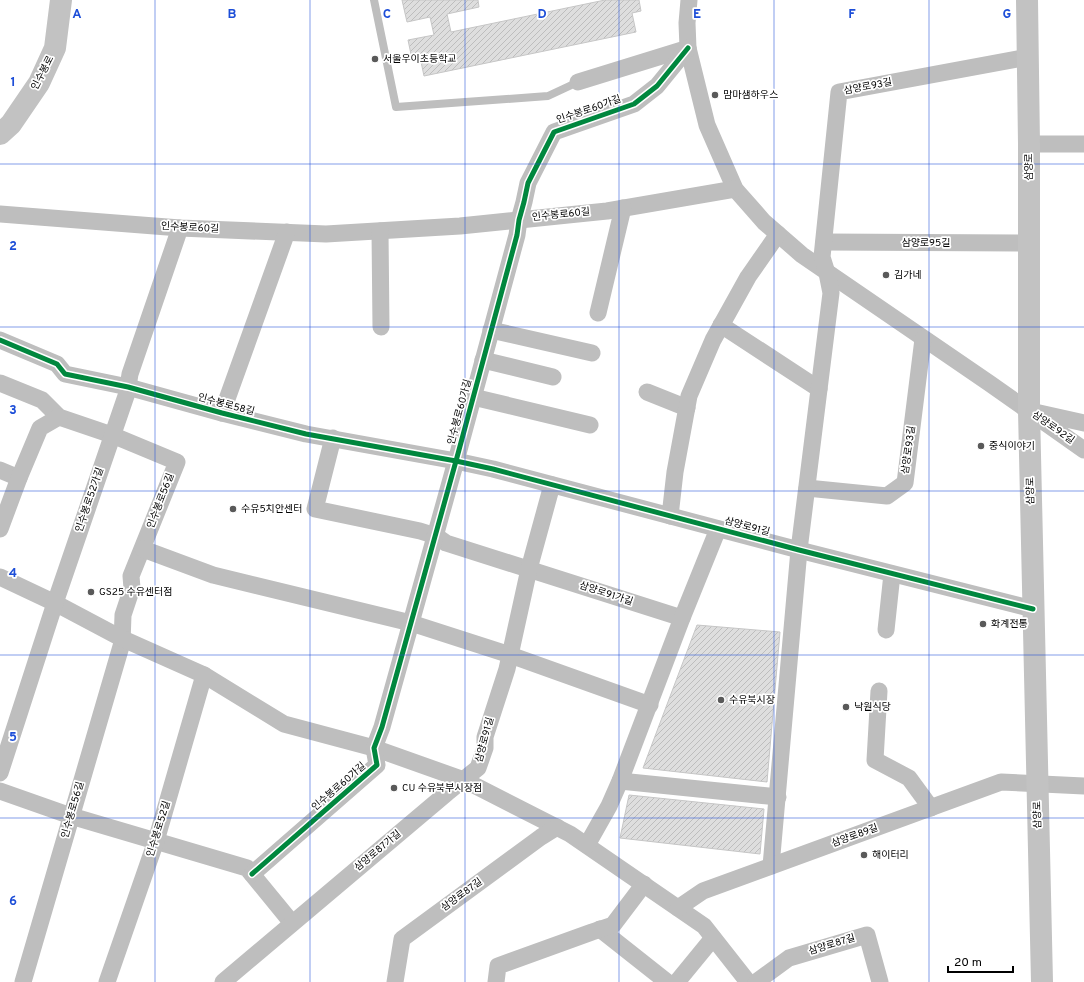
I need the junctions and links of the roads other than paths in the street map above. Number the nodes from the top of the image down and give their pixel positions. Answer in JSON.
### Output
{"nodes":[{"id":1,"x":61,"y":0,"type":"edge"},
{"id":2,"x":374,"y":0,"type":"edge"},
{"id":3,"x":689,"y":0,"type":"edge"},
{"id":4,"x":1028,"y":0,"type":"edge"},
{"id":5,"x":688,"y":48,"type":"junction"},
{"id":6,"x":1028,"y":57,"type":"junction"},
{"id":7,"x":578,"y":82,"type":"joint"},
{"id":8,"x":0,"y":134,"type":"edge"},
{"id":9,"x":1029,"y":144,"type":"junction"},
{"id":10,"x":1084,"y":144,"type":"edge"},
{"id":11,"x":735,"y":189,"type":"junction"},
{"id":12,"x":623,"y":208,"type":"junction"},
{"id":13,"x":0,"y":214,"type":"edge"},
{"id":14,"x":519,"y":220,"type":"junction"},
{"id":15,"x":180,"y":228,"type":"junction"},
{"id":16,"x":380,"y":231,"type":"junction"},
{"id":17,"x":287,"y":232,"type":"junction"},
{"id":18,"x":778,"y":234,"type":"junction"},
{"id":19,"x":824,"y":242,"type":"junction"},
{"id":20,"x":1029,"y":243,"type":"junction"},
{"id":21,"x":827,"y":273,"type":"junction"},
{"id":22,"x":598,"y":313,"type":"dead end"},
{"id":23,"x":721,"y":325,"type":"junction"},
{"id":24,"x":381,"y":327,"type":"dead end"},
{"id":25,"x":491,"y":330,"type":"junction"},
{"id":26,"x":924,"y":339,"type":"junction"},
{"id":27,"x":0,"y":340,"type":"edge"},
{"id":28,"x":592,"y":353,"type":"dead end"},
{"id":29,"x":483,"y":360,"type":"junction"},
{"id":30,"x":553,"y":377,"type":"dead end"},
{"id":31,"x":0,"y":384,"type":"edge"},
{"id":32,"x":128,"y":387,"type":"junction"},
{"id":33,"x":819,"y":389,"type":"junction"},
{"id":34,"x":647,"y":392,"type":"dead end"},
{"id":35,"x":473,"y":397,"type":"junction"},
{"id":36,"x":687,"y":408,"type":"junction"},
{"id":37,"x":1029,"y":411,"type":"junction"},
{"id":38,"x":222,"y":413,"type":"junction"},
{"id":39,"x":59,"y":417,"type":"junction"},
{"id":40,"x":1084,"y":423,"type":"edge"},
{"id":41,"x":590,"y":425,"type":"dead end"},
{"id":42,"x":112,"y":435,"type":"junction"},
{"id":43,"x":332,"y":438,"type":"junction"},
{"id":44,"x":1084,"y":450,"type":"edge"},
{"id":45,"x":456,"y":461,"type":"junction"},
{"id":46,"x":0,"y":470,"type":"edge"},
{"id":47,"x":19,"y":478,"type":"junction"},
{"id":48,"x":552,"y":485,"type":"junction"},
{"id":49,"x":807,"y":488,"type":"junction"},
{"id":50,"x":670,"y":516,"type":"junction"},
{"id":51,"x":0,"y":528,"type":"edge"},
{"id":52,"x":718,"y":529,"type":"junction"},
{"id":53,"x":436,"y":536,"type":"junction"},
{"id":54,"x":143,"y":549,"type":"junction"},
{"id":55,"x":799,"y":550,"type":"junction"},
{"id":56,"x":529,"y":569,"type":"junction"},
{"id":57,"x":892,"y":574,"type":"junction"},
{"id":58,"x":0,"y":577,"type":"edge"},
{"id":59,"x":55,"y":603,"type":"junction"},
{"id":60,"x":1033,"y":609,"type":"junction"},
{"id":61,"x":682,"y":618,"type":"junction"},
{"id":62,"x":411,"y":623,"type":"junction"},
{"id":63,"x":886,"y":630,"type":"dead end"},
{"id":64,"x":121,"y":638,"type":"junction"},
{"id":65,"x":510,"y":655,"type":"junction"},
{"id":66,"x":204,"y":675,"type":"junction"},
{"id":67,"x":879,"y":690,"type":"dead end"},
{"id":68,"x":650,"y":705,"type":"junction"},
{"id":69,"x":374,"y":748,"type":"junction"},
{"id":70,"x":0,"y":773,"type":"edge"},
{"id":71,"x":464,"y":780,"type":"junction"},
{"id":72,"x":620,"y":781,"type":"junction"},
{"id":73,"x":1038,"y":783,"type":"junction"},
{"id":74,"x":1084,"y":786,"type":"edge"},
{"id":75,"x":0,"y":791,"type":"edge"},
{"id":76,"x":778,"y":798,"type":"junction"},
{"id":77,"x":930,"y":808,"type":"junction"},
{"id":78,"x":72,"y":816,"type":"junction"},
{"id":79,"x":557,"y":828,"type":"junction"},
{"id":80,"x":156,"y":841,"type":"junction"},
{"id":81,"x":587,"y":845,"type":"junction"},
{"id":82,"x":772,"y":866,"type":"junction"},
{"id":83,"x":252,"y":874,"type":"junction"},
{"id":84,"x":644,"y":884,"type":"junction"},
{"id":85,"x":678,"y":908,"type":"junction"},
{"id":86,"x":292,"y":923,"type":"junction"},
{"id":87,"x":600,"y":929,"type":"junction"},
{"id":88,"x":713,"y":938,"type":"junction"},
{"id":89,"x":23,"y":982,"type":"edge"},
{"id":90,"x":107,"y":982,"type":"edge"},
{"id":91,"x":223,"y":982,"type":"edge"},
{"id":92,"x":395,"y":982,"type":"edge"},
{"id":93,"x":496,"y":982,"type":"edge"},
{"id":94,"x":668,"y":982,"type":"edge"},
{"id":95,"x":677,"y":982,"type":"edge"},
{"id":96,"x":748,"y":982,"type":"edge"},
{"id":97,"x":756,"y":982,"type":"edge"},
{"id":98,"x":880,"y":982,"type":"edge"},
{"id":99,"x":1042,"y":982,"type":"edge"}],
"edges":[{"from":1,"to":8,"type":"main road","name":"인수봉로"},
{"from":2,"to":7,"type":"lane"},
{"from":3,"to":5,"type":"street"},
{"from":4,"to":6,"type":"main road","name":"삼양로"},
{"from":5,"to":7,"type":"street"},
{"from":5,"to":11,"type":"street"},
{"from":5,"to":14,"type":"street","name":"인수봉로60가길"},
{"from":6,"to":9,"type":"main road","name":"삼양로"},
{"from":6,"to":19,"type":"street","name":"삼양로93길"},
{"from":9,"to":10,"type":"street"},
{"from":9,"to":20,"type":"main road","name":"삼양로"},
{"from":11,"to":12,"type":"street","name":"인수봉로60길"},
{"from":11,"to":18,"type":"street"},
{"from":12,"to":14,"type":"street","name":"인수봉로60길"},
{"from":12,"to":22,"type":"street"},
{"from":13,"to":15,"type":"street","name":"인수봉로60길"},
{"from":14,"to":16,"type":"street","name":"인수봉로60길"},
{"from":14,"to":25,"type":"street","name":"인수봉로60가길"},
{"from":15,"to":17,"type":"street","name":"인수봉로60길"},
{"from":15,"to":32,"type":"street","name":"인수봉로52가길"},
{"from":16,"to":17,"type":"street","name":"인수봉로60길"},
{"from":16,"to":24,"type":"street"},
{"from":17,"to":38,"type":"street","name":"인수봉로58길"},
{"from":18,"to":21,"type":"street"},
{"from":18,"to":23,"type":"street"},
{"from":19,"to":20,"type":"street","name":"삼양로95길"},
{"from":19,"to":21,"type":"street","name":"삼양로93길"},
{"from":20,"to":37,"type":"main road","name":"삼양로"},
{"from":21,"to":26,"type":"street"},
{"from":21,"to":33,"type":"street","name":"삼양로93길"},
{"from":23,"to":33,"type":"street"},
{"from":23,"to":36,"type":"street"},
{"from":25,"to":28,"type":"street"},
{"from":25,"to":29,"type":"street","name":"인수봉로60가길"},
{"from":26,"to":37,"type":"street"},
{"from":26,"to":49,"type":"street","name":"삼양로93길"},
{"from":27,"to":32,"type":"street","name":"인수봉로58길"},
{"from":29,"to":30,"type":"street"},
{"from":29,"to":35,"type":"street","name":"인수봉로60가길"},
{"from":31,"to":39,"type":"street","name":"인수봉로56길"},
{"from":32,"to":38,"type":"street","name":"인수봉로58길"},
{"from":32,"to":42,"type":"street","name":"인수봉로52가길"},
{"from":33,"to":49,"type":"street","name":"삼양로93길"},
{"from":34,"to":36,"type":"street"},
{"from":35,"to":41,"type":"street","name":"인수봉로60가길"},
{"from":35,"to":45,"type":"street","name":"인수봉로60가길"},
{"from":36,"to":50,"type":"street"},
{"from":37,"to":40,"type":"street","name":"삼양로92길"},
{"from":37,"to":44,"type":"street","name":"삼양로92길"},
{"from":37,"to":60,"type":"main road","name":"삼양로"},
{"from":38,"to":43,"type":"street","name":"인수봉로58길"},
{"from":39,"to":42,"type":"street","name":"인수봉로56길"},
{"from":39,"to":47,"type":"street"},
{"from":42,"to":54,"type":"street","name":"인수봉로56길"},
{"from":42,"to":59,"type":"street","name":"인수봉로52가길"},
{"from":43,"to":45,"type":"street","name":"인수봉로58길"},
{"from":43,"to":53,"type":"street"},
{"from":45,"to":48,"type":"street","name":"삼양로91길"},
{"from":45,"to":53,"type":"street","name":"인수봉로60가길"},
{"from":46,"to":47,"type":"street"},
{"from":47,"to":51,"type":"street"},
{"from":48,"to":50,"type":"street","name":"삼양로91길"},
{"from":48,"to":56,"type":"street","name":"삼양로91길"},
{"from":49,"to":55,"type":"street","name":"삼양로93길"},
{"from":50,"to":52,"type":"street","name":"삼양로91길"},
{"from":52,"to":55,"type":"street","name":"삼양로91길"},
{"from":52,"to":61,"type":"street"},
{"from":53,"to":56,"type":"street"},
{"from":53,"to":62,"type":"street","name":"인수봉로60가길"},
{"from":54,"to":62,"type":"street"},
{"from":54,"to":64,"type":"street","name":"인수봉로56길"},
{"from":55,"to":57,"type":"street","name":"삼양로91길"},
{"from":55,"to":76,"type":"street"},
{"from":56,"to":61,"type":"street","name":"삼양로91가길"},
{"from":56,"to":65,"type":"street","name":"삼양로91길"},
{"from":57,"to":60,"type":"street","name":"삼양로91길"},
{"from":57,"to":63,"type":"street"},
{"from":58,"to":59,"type":"street"},
{"from":59,"to":64,"type":"street"},
{"from":59,"to":70,"type":"street","name":"인수봉로52가길"},
{"from":60,"to":73,"type":"main road","name":"삼양로"},
{"from":61,"to":68,"type":"street"},
{"from":62,"to":65,"type":"street"},
{"from":62,"to":69,"type":"street","name":"인수봉로60가길"},
{"from":64,"to":66,"type":"street"},
{"from":64,"to":78,"type":"street","name":"인수봉로56길"},
{"from":65,"to":68,"type":"street"},
{"from":65,"to":71,"type":"street","name":"삼양로91길"},
{"from":66,"to":69,"type":"street"},
{"from":66,"to":80,"type":"street","name":"인수봉로52길"},
{"from":67,"to":77,"type":"street"},
{"from":68,"to":72,"type":"street"},
{"from":69,"to":71,"type":"street"},
{"from":69,"to":83,"type":"street","name":"인수봉로60가길"},
{"from":71,"to":79,"type":"street"},
{"from":71,"to":86,"type":"street","name":"삼양로87가길"},
{"from":72,"to":76,"type":"street"},
{"from":72,"to":81,"type":"street"},
{"from":73,"to":74,"type":"street","name":"삼양로89길"},
{"from":73,"to":77,"type":"street","name":"삼양로89길"},
{"from":73,"to":99,"type":"main road","name":"삼양로"},
{"from":75,"to":78,"type":"street"},
{"from":76,"to":82,"type":"street"},
{"from":77,"to":82,"type":"street","name":"삼양로89길"},
{"from":78,"to":80,"type":"street"},
{"from":78,"to":89,"type":"street","name":"인수봉로56길"},
{"from":79,"to":81,"type":"street"},
{"from":79,"to":92,"type":"street","name":"삼양로87길"},
{"from":80,"to":83,"type":"street"},
{"from":80,"to":90,"type":"street","name":"인수봉로52길"},
{"from":81,"to":84,"type":"street"},
{"from":82,"to":85,"type":"street","name":"삼양로89길"},
{"from":83,"to":86,"type":"street"},
{"from":84,"to":85,"type":"street"},
{"from":84,"to":87,"type":"street"},
{"from":85,"to":88,"type":"street"},
{"from":86,"to":91,"type":"street","name":"삼양로87가길"},
{"from":87,"to":93,"type":"street"},
{"from":87,"to":94,"type":"street"},
{"from":88,"to":95,"type":"street"},
{"from":88,"to":96,"type":"street"},
{"from":97,"to":98,"type":"street","name":"삼양로87길"}]}
